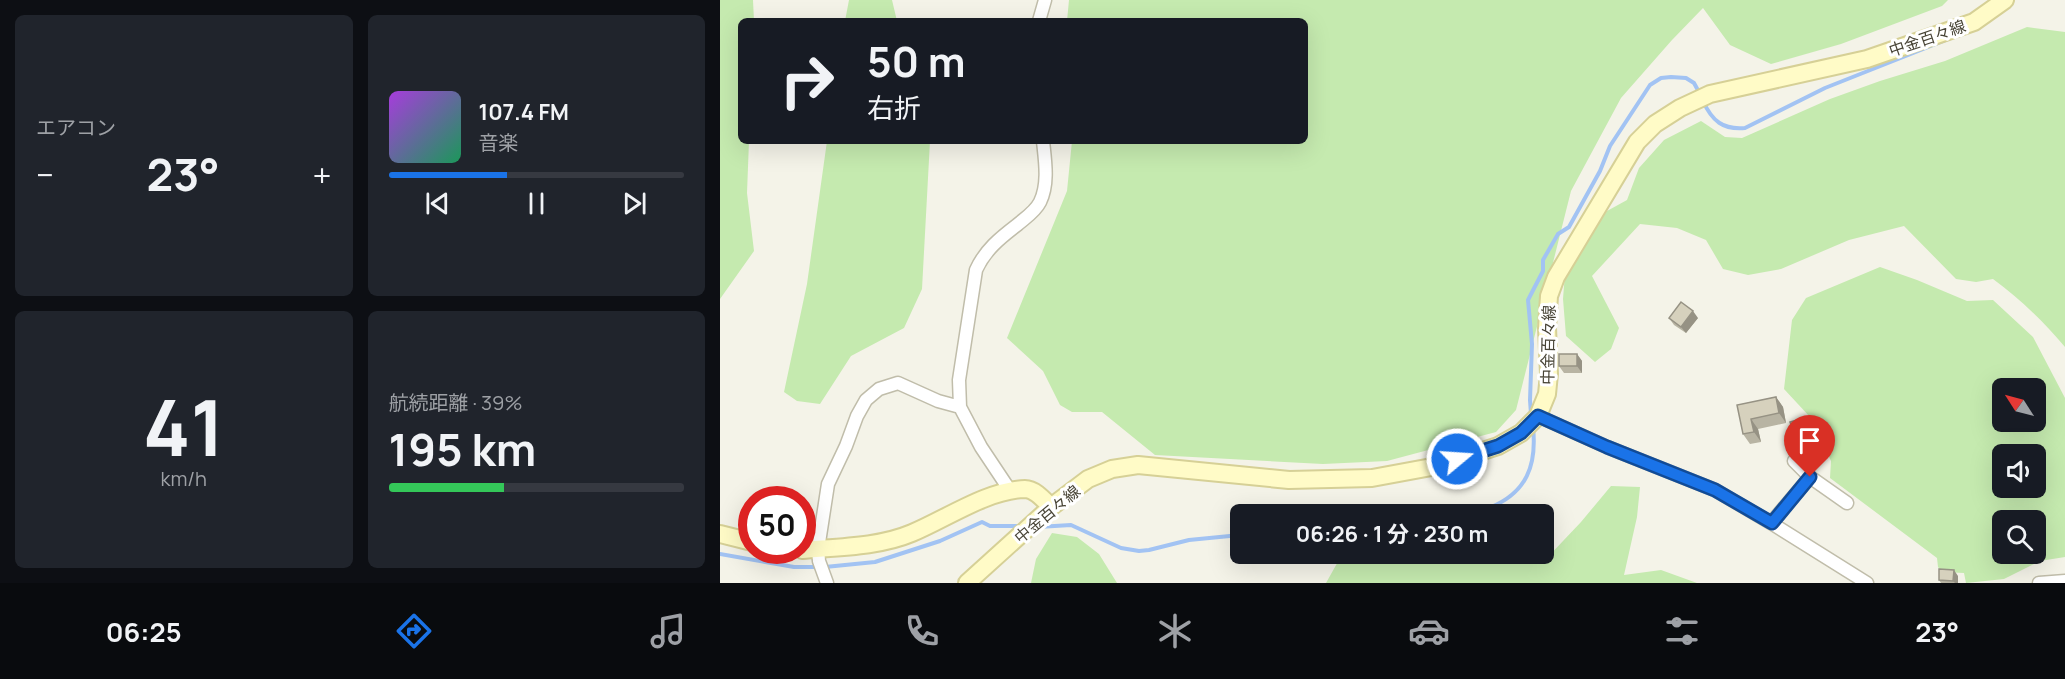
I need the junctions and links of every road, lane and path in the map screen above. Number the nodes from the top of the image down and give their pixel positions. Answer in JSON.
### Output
{"nodes":[{"id":1,"x":1045,"y":0,"type":"edge"},
{"id":2,"x":2005,"y":0,"type":"edge"},
{"id":3,"x":1040,"y":18,"type":"edge"},
{"id":4,"x":1043,"y":144,"type":"edge"},
{"id":5,"x":960,"y":407,"type":"junction"},
{"id":6,"x":1538,"y":416,"type":"junction"},
{"id":7,"x":1794,"y":461,"type":"dead end"},
{"id":8,"x":1810,"y":477,"type":"junction"},
{"id":9,"x":1011,"y":492,"type":"junction"},
{"id":10,"x":1847,"y":503,"type":"dead end"},
{"id":11,"x":1046,"y":511,"type":"junction"},
{"id":12,"x":1772,"y":523,"type":"junction"},
{"id":13,"x":816,"y":528,"type":"edge"},
{"id":14,"x":720,"y":534,"type":"edge"},
{"id":15,"x":738,"y":538,"type":"edge"},
{"id":16,"x":816,"y":552,"type":"edge"},
{"id":17,"x":816,"y":564,"type":"edge"},
{"id":18,"x":825,"y":580,"type":"edge"},
{"id":19,"x":2065,"y":581,"type":"edge"},
{"id":20,"x":967,"y":583,"type":"edge"},
{"id":21,"x":1867,"y":583,"type":"edge"},
{"id":22,"x":2039,"y":583,"type":"edge"}],
"edges":[{"from":1,"to":3,"type":"street"},
{"from":2,"to":6,"type":"main road","name":"中金百々線"},
{"from":4,"to":5,"type":"street"},
{"from":5,"to":9,"type":"street"},
{"from":5,"to":13,"type":"street"},
{"from":6,"to":11,"type":"main road","name":"中金百々線"},
{"from":6,"to":12,"type":"street"},
{"from":7,"to":8,"type":"street"},
{"from":8,"to":10,"type":"street"},
{"from":8,"to":12,"type":"street"},
{"from":9,"to":11,"type":"main road"},
{"from":9,"to":16,"type":"main road"},
{"from":11,"to":20,"type":"main road","name":"中金百々線"},
{"from":12,"to":21,"type":"street"},
{"from":14,"to":15,"type":"main road"},
{"from":17,"to":18,"type":"street"},
{"from":19,"to":22,"type":"street"}]}
